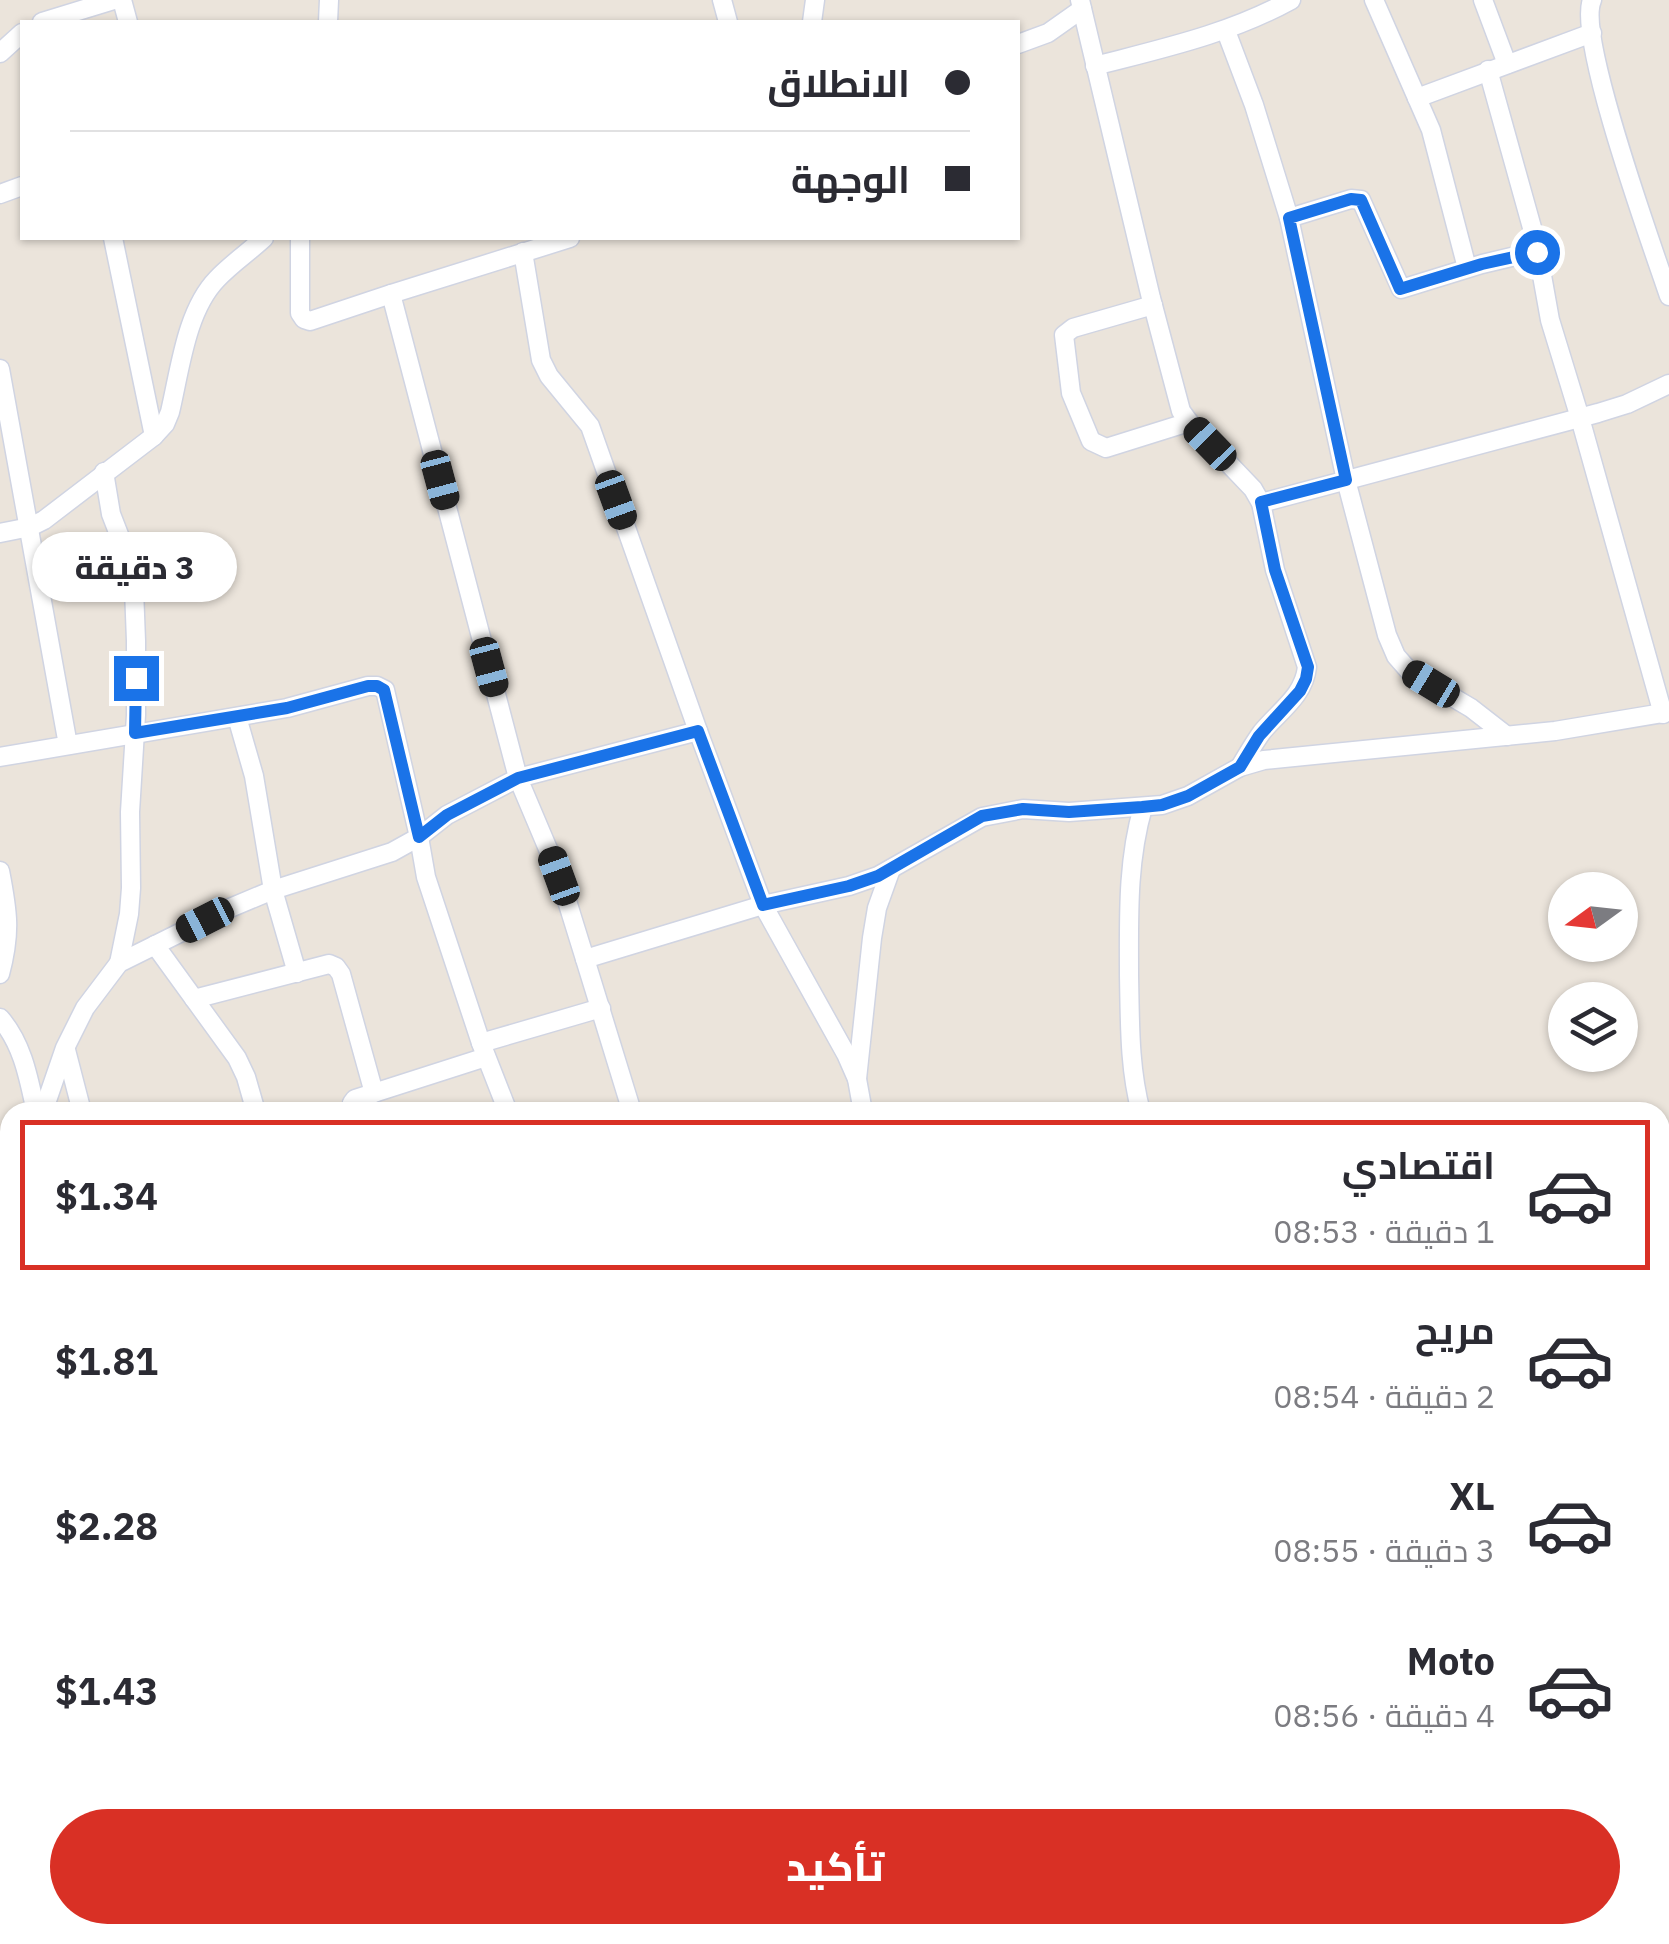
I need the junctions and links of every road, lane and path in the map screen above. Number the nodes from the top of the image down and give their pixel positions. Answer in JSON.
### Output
{"nodes":[{"id":1,"x":114,"y":0,"type":"edge"},
{"id":2,"x":1374,"y":0,"type":"edge"},
{"id":3,"x":1483,"y":0,"type":"edge"},
{"id":4,"x":1285,"y":2,"type":"edge"},
{"id":5,"x":1588,"y":3,"type":"edge"},
{"id":6,"x":1081,"y":4,"type":"edge"},
{"id":7,"x":49,"y":20,"type":"edge"},
{"id":8,"x":1226,"y":31,"type":"junction"},
{"id":9,"x":1592,"y":33,"type":"junction"},
{"id":10,"x":20,"y":34,"type":"edge"},
{"id":11,"x":1020,"y":43,"type":"edge"},
{"id":12,"x":0,"y":53,"type":"edge"},
{"id":13,"x":1507,"y":64,"type":"junction"},
{"id":14,"x":1096,"y":66,"type":"junction"},
{"id":15,"x":1488,"y":70,"type":"junction"},
{"id":16,"x":1418,"y":98,"type":"junction"},
{"id":17,"x":1289,"y":218,"type":"junction"},
{"id":18,"x":112,"y":240,"type":"edge"},
{"id":19,"x":262,"y":240,"type":"edge"},
{"id":20,"x":300,"y":240,"type":"edge"},
{"id":21,"x":563,"y":240,"type":"edge"},
{"id":22,"x":523,"y":252,"type":"junction"},
{"id":23,"x":1537,"y":252,"type":"junction"},
{"id":24,"x":1467,"y":268,"type":"junction"},
{"id":25,"x":391,"y":294,"type":"junction"},
{"id":26,"x":1669,"y":296,"type":"edge"},
{"id":27,"x":1153,"y":304,"type":"junction"},
{"id":28,"x":0,"y":369,"type":"edge"},
{"id":29,"x":1669,"y":384,"type":"edge"},
{"id":30,"x":1580,"y":418,"type":"junction"},
{"id":31,"x":1189,"y":422,"type":"junction"},
{"id":32,"x":154,"y":436,"type":"junction"},
{"id":33,"x":104,"y":472,"type":"junction"},
{"id":34,"x":1346,"y":480,"type":"junction"},
{"id":35,"x":1261,"y":502,"type":"junction"},
{"id":36,"x":30,"y":527,"type":"junction"},
{"id":37,"x":0,"y":533,"type":"edge"},
{"id":38,"x":1666,"y":713,"type":"edge"},
{"id":39,"x":236,"y":717,"type":"junction"},
{"id":40,"x":698,"y":731,"type":"junction"},
{"id":41,"x":135,"y":733,"type":"junction"},
{"id":42,"x":1507,"y":736,"type":"junction"},
{"id":43,"x":68,"y":744,"type":"junction"},
{"id":44,"x":0,"y":757,"type":"edge"},
{"id":45,"x":1240,"y":767,"type":"junction"},
{"id":46,"x":518,"y":778,"type":"junction"},
{"id":47,"x":1142,"y":807,"type":"junction"},
{"id":48,"x":419,"y":837,"type":"junction"},
{"id":49,"x":891,"y":869,"type":"junction"},
{"id":50,"x":0,"y":871,"type":"edge"},
{"id":51,"x":273,"y":890,"type":"junction"},
{"id":52,"x":763,"y":905,"type":"junction"},
{"id":53,"x":155,"y":946,"type":"junction"},
{"id":54,"x":584,"y":958,"type":"junction"},
{"id":55,"x":119,"y":963,"type":"junction"},
{"id":56,"x":297,"y":972,"type":"junction"},
{"id":57,"x":0,"y":974,"type":"edge"},
{"id":58,"x":194,"y":999,"type":"junction"},
{"id":59,"x":601,"y":1008,"type":"junction"},
{"id":60,"x":0,"y":1018,"type":"edge"},
{"id":61,"x":65,"y":1048,"type":"junction"},
{"id":62,"x":484,"y":1050,"type":"junction"},
{"id":63,"x":857,"y":1079,"type":"junction"},
{"id":64,"x":374,"y":1093,"type":"junction"},
{"id":65,"x":37,"y":1102,"type":"edge"},
{"id":66,"x":44,"y":1102,"type":"edge"},
{"id":67,"x":79,"y":1102,"type":"edge"},
{"id":68,"x":253,"y":1102,"type":"edge"},
{"id":69,"x":353,"y":1102,"type":"edge"},
{"id":70,"x":504,"y":1102,"type":"edge"},
{"id":71,"x":629,"y":1102,"type":"edge"},
{"id":72,"x":860,"y":1102,"type":"edge"},
{"id":73,"x":1139,"y":1102,"type":"edge"}],
"edges":[{"from":1,"to":7,"type":"street"},
{"from":2,"to":16,"type":"street"},
{"from":3,"to":13,"type":"street"},
{"from":4,"to":8,"type":"street"},
{"from":5,"to":9,"type":"street"},
{"from":6,"to":11,"type":"street"},
{"from":6,"to":14,"type":"street"},
{"from":8,"to":14,"type":"street"},
{"from":8,"to":17,"type":"street"},
{"from":9,"to":13,"type":"street"},
{"from":9,"to":26,"type":"street"},
{"from":10,"to":12,"type":"street"},
{"from":13,"to":15,"type":"street"},
{"from":14,"to":27,"type":"street"},
{"from":15,"to":16,"type":"street"},
{"from":15,"to":23,"type":"street"},
{"from":16,"to":24,"type":"street"},
{"from":17,"to":24,"type":"street"},
{"from":17,"to":34,"type":"street"},
{"from":18,"to":32,"type":"street"},
{"from":19,"to":32,"type":"street"},
{"from":20,"to":25,"type":"street"},
{"from":21,"to":22,"type":"street"},
{"from":22,"to":25,"type":"street"},
{"from":22,"to":40,"type":"street"},
{"from":23,"to":24,"type":"street"},
{"from":23,"to":30,"type":"street"},
{"from":25,"to":46,"type":"street"},
{"from":27,"to":31,"type":"street"},
{"from":27,"to":31,"type":"street"},
{"from":28,"to":36,"type":"street"},
{"from":29,"to":30,"type":"street"},
{"from":30,"to":34,"type":"street"},
{"from":30,"to":38,"type":"street"},
{"from":31,"to":35,"type":"street"},
{"from":32,"to":33,"type":"street"},
{"from":33,"to":36,"type":"street"},
{"from":33,"to":41,"type":"street"},
{"from":34,"to":35,"type":"street"},
{"from":34,"to":42,"type":"street"},
{"from":35,"to":45,"type":"street"},
{"from":36,"to":37,"type":"street"},
{"from":36,"to":43,"type":"street"},
{"from":38,"to":42,"type":"street"},
{"from":39,"to":41,"type":"street"},
{"from":39,"to":48,"type":"street"},
{"from":39,"to":51,"type":"street"},
{"from":40,"to":46,"type":"street"},
{"from":40,"to":52,"type":"street"},
{"from":41,"to":43,"type":"street"},
{"from":41,"to":55,"type":"street"},
{"from":42,"to":45,"type":"street"},
{"from":43,"to":44,"type":"street"},
{"from":45,"to":47,"type":"street"},
{"from":46,"to":48,"type":"street"},
{"from":46,"to":54,"type":"street"},
{"from":47,"to":49,"type":"street"},
{"from":47,"to":73,"type":"street"},
{"from":48,"to":51,"type":"street"},
{"from":48,"to":62,"type":"street"},
{"from":49,"to":52,"type":"street"},
{"from":49,"to":63,"type":"street"},
{"from":50,"to":57,"type":"street"},
{"from":51,"to":53,"type":"street"},
{"from":51,"to":56,"type":"street"},
{"from":52,"to":54,"type":"street"},
{"from":52,"to":63,"type":"street"},
{"from":53,"to":55,"type":"street"},
{"from":53,"to":58,"type":"street"},
{"from":54,"to":59,"type":"street"},
{"from":55,"to":61,"type":"street"},
{"from":56,"to":58,"type":"street"},
{"from":56,"to":64,"type":"street"},
{"from":58,"to":68,"type":"street"},
{"from":59,"to":62,"type":"street"},
{"from":59,"to":71,"type":"street"},
{"from":60,"to":65,"type":"street"},
{"from":61,"to":66,"type":"street"},
{"from":61,"to":67,"type":"street"},
{"from":62,"to":64,"type":"street"},
{"from":62,"to":70,"type":"street"},
{"from":63,"to":72,"type":"street"},
{"from":64,"to":69,"type":"street"}]}
